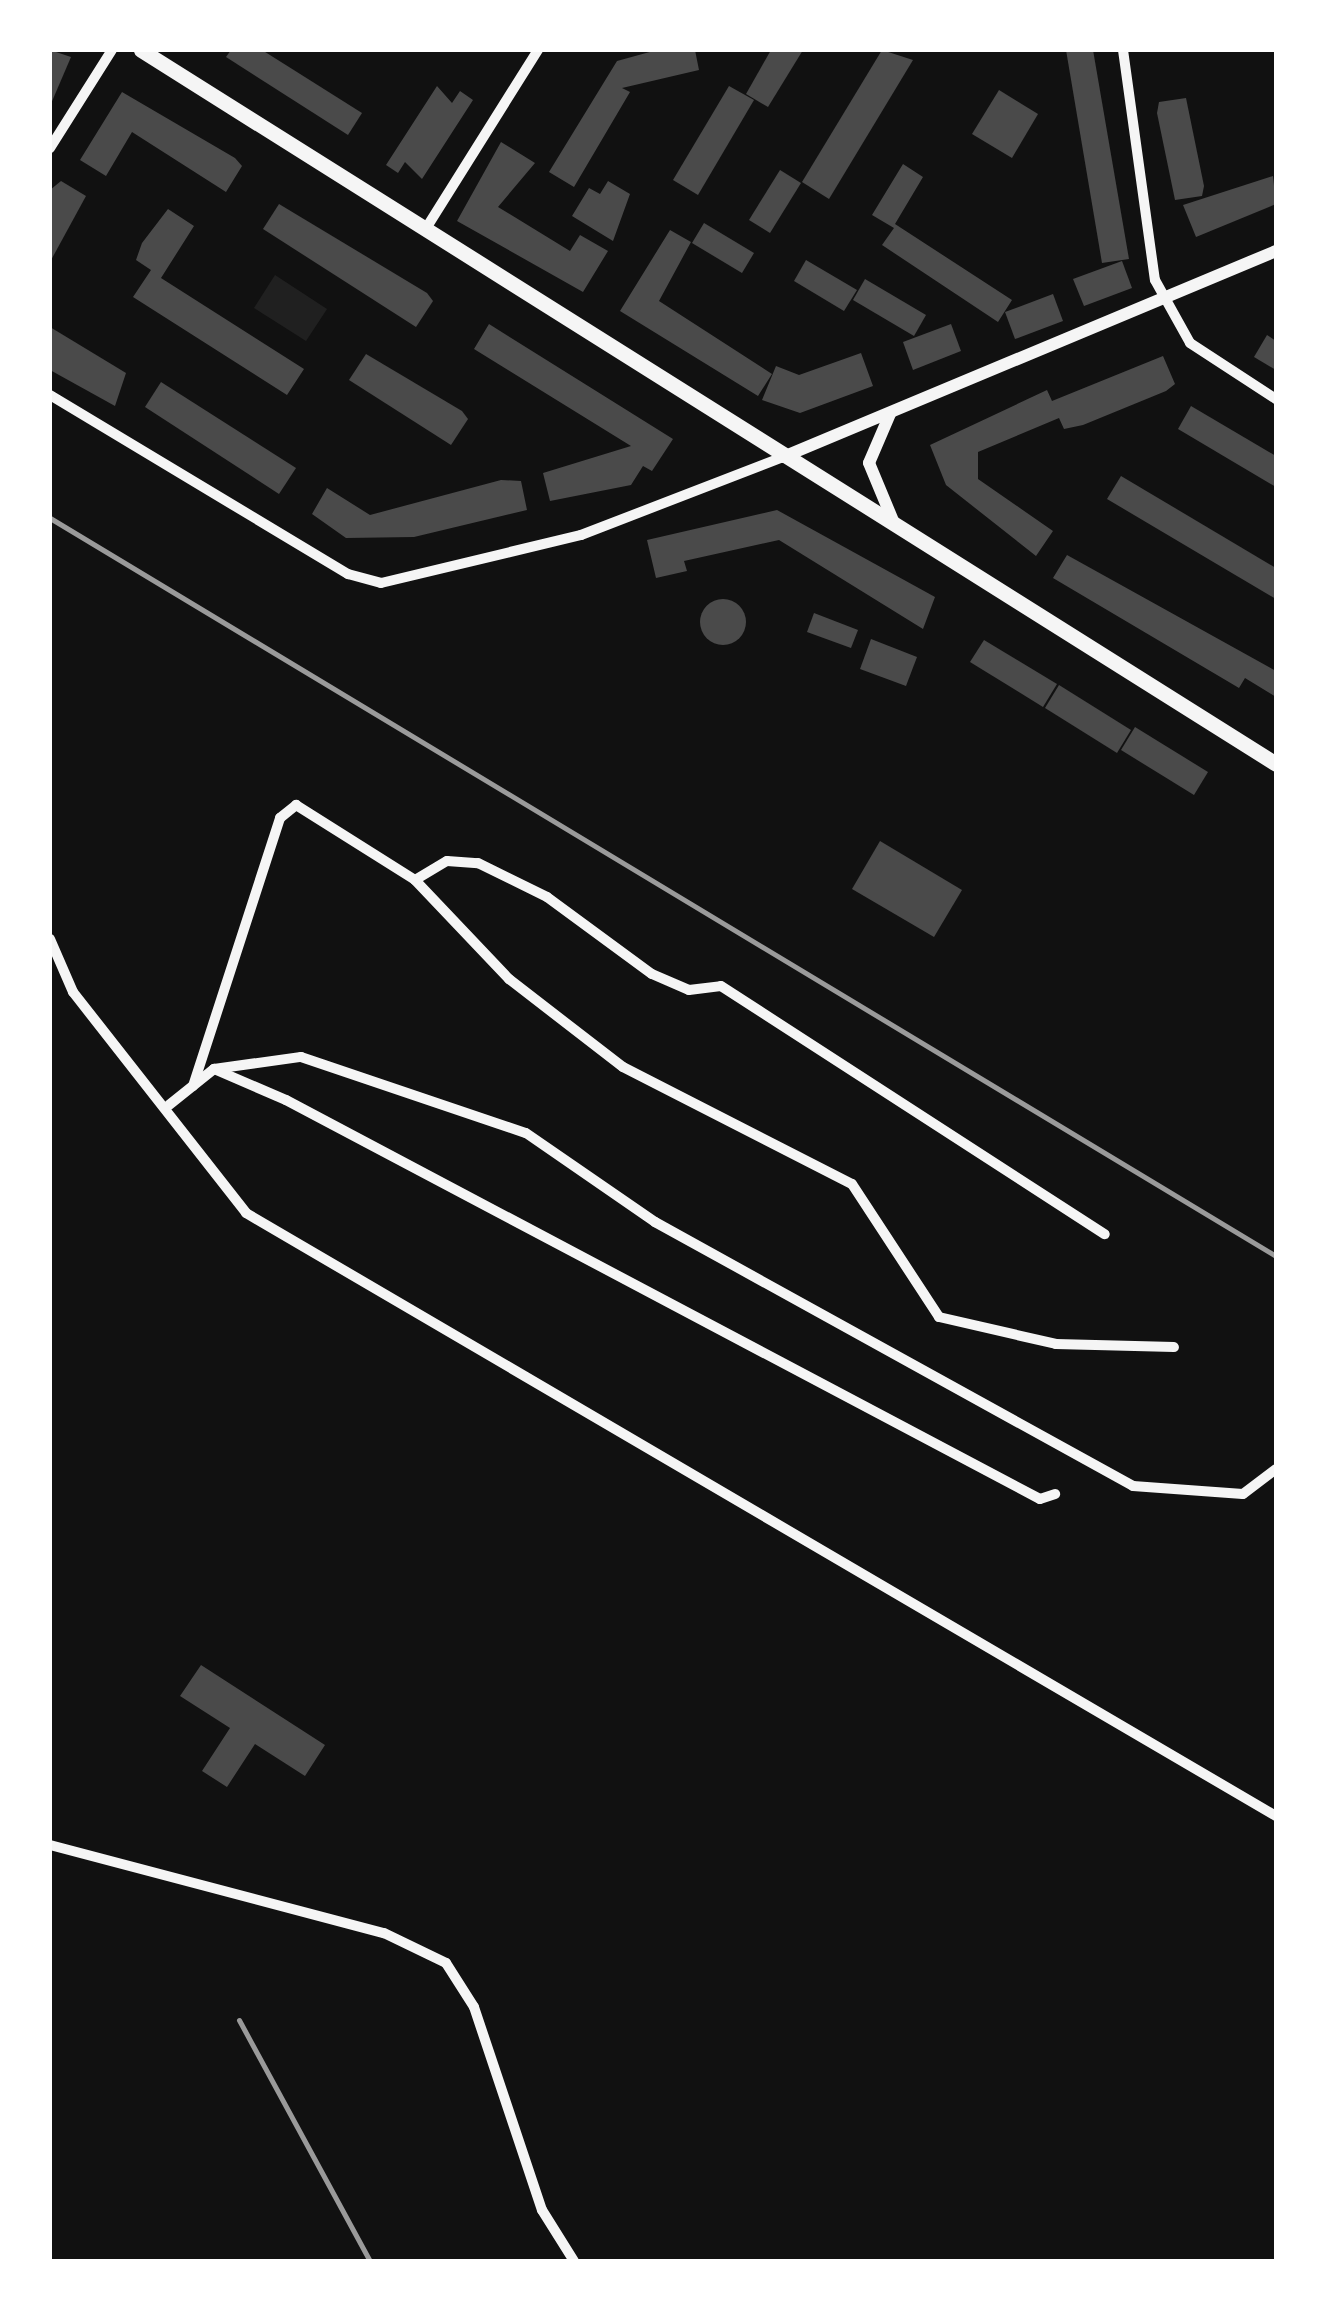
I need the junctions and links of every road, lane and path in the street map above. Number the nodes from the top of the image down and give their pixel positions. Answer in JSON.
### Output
{"nodes":[{"id":1,"x":112,"y":50,"type":"edge"},
{"id":2,"x":142,"y":50,"type":"edge"},
{"id":3,"x":538,"y":50,"type":"edge"},
{"id":4,"x":1122,"y":50,"type":"edge"},
{"id":5,"x":50,"y":148,"type":"edge"},
{"id":6,"x":425,"y":230,"type":"junction"},
{"id":7,"x":1276,"y":251,"type":"edge"},
{"id":8,"x":1166,"y":300,"type":"junction"},
{"id":9,"x":50,"y":395,"type":"edge"},
{"id":10,"x":1276,"y":399,"type":"edge"},
{"id":11,"x":893,"y":411,"type":"junction"},
{"id":12,"x":783,"y":457,"type":"junction"},
{"id":13,"x":898,"y":529,"type":"junction"},
{"id":14,"x":1276,"y":764,"type":"edge"},
{"id":15,"x":415,"y":880,"type":"junction"},
{"id":16,"x":50,"y":940,"type":"edge"},
{"id":17,"x":214,"y":1069,"type":"junction"},
{"id":18,"x":193,"y":1086,"type":"junction"},
{"id":19,"x":170,"y":1106,"type":"junction"},
{"id":20,"x":1106,"y":1234,"type":"dead end"},
{"id":21,"x":1174,"y":1347,"type":"dead end"},
{"id":22,"x":1276,"y":1469,"type":"edge"},
{"id":23,"x":1054,"y":1494,"type":"dead end"},
{"id":24,"x":1276,"y":1816,"type":"edge"},
{"id":25,"x":50,"y":1845,"type":"edge"},
{"id":26,"x":574,"y":2261,"type":"edge"}],
"edges":[{"from":1,"to":5,"type":"street"},
{"from":2,"to":6,"type":"main road"},
{"from":3,"to":6,"type":"street"},
{"from":4,"to":8,"type":"street"},
{"from":6,"to":12,"type":"main road"},
{"from":7,"to":8,"type":"street"},
{"from":8,"to":10,"type":"street"},
{"from":8,"to":11,"type":"street"},
{"from":9,"to":12,"type":"street"},
{"from":11,"to":12,"type":"street"},
{"from":11,"to":13,"type":"street"},
{"from":12,"to":13,"type":"main road"},
{"from":13,"to":14,"type":"main road"},
{"from":15,"to":18,"type":"street"},
{"from":15,"to":20,"type":"street"},
{"from":15,"to":21,"type":"street"},
{"from":16,"to":19,"type":"street"},
{"from":17,"to":18,"type":"street"},
{"from":17,"to":22,"type":"street"},
{"from":17,"to":23,"type":"street"},
{"from":18,"to":19,"type":"street"},
{"from":19,"to":24,"type":"street"},
{"from":25,"to":26,"type":"street"}]}
